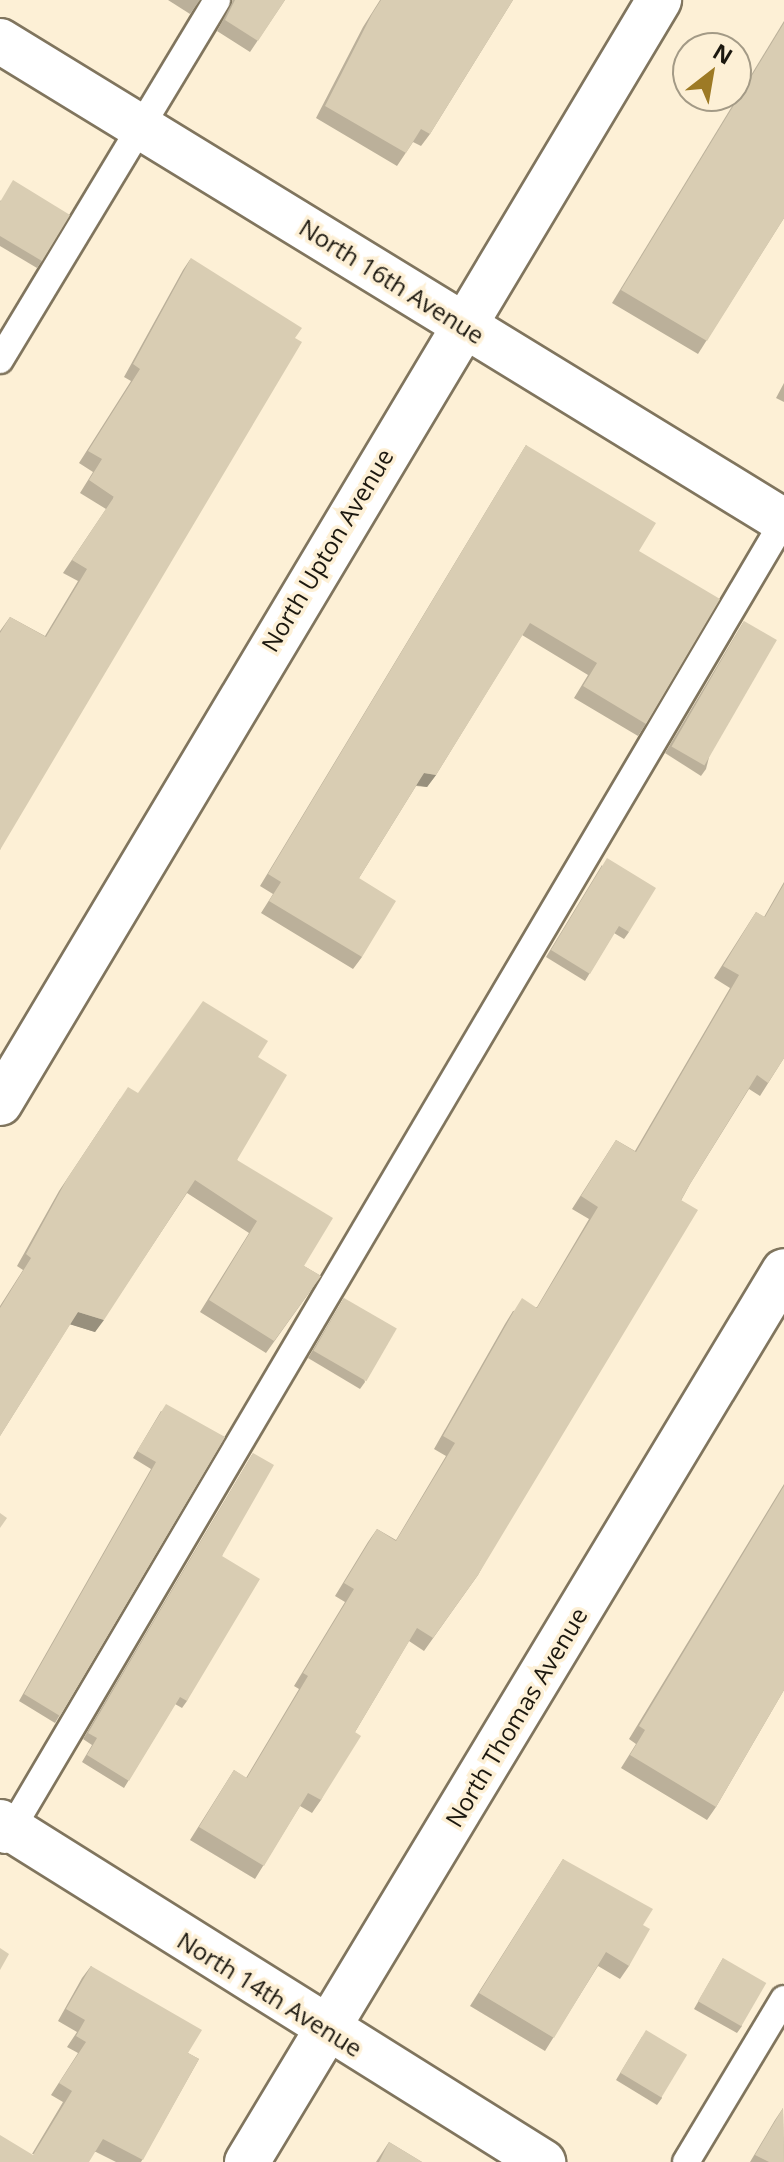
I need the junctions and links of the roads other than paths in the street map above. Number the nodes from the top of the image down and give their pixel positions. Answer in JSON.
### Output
{"nodes":[{"id":1,"x":217,"y":0,"type":"edge"},
{"id":2,"x":659,"y":0,"type":"edge"},
{"id":3,"x":0,"y":41,"type":"edge"},
{"id":4,"x":140,"y":126,"type":"junction"},
{"id":5,"x":462,"y":323,"type":"junction"},
{"id":6,"x":0,"y":360,"type":"edge"},
{"id":7,"x":784,"y":521,"type":"edge"},
{"id":8,"x":0,"y":1103,"type":"edge"},
{"id":9,"x":784,"y":1271,"type":"edge"},
{"id":10,"x":4,"y":1833,"type":"edge"},
{"id":11,"x":784,"y":1999,"type":"edge"},
{"id":12,"x":328,"y":2031,"type":"junction"},
{"id":13,"x":247,"y":2162,"type":"edge"},
{"id":14,"x":543,"y":2162,"type":"edge"},
{"id":15,"x":686,"y":2162,"type":"edge"}],
"edges":[{"from":1,"to":4,"type":"lane"},
{"from":2,"to":5,"type":"street","name":"North Upton Avenue"},
{"from":3,"to":4,"type":"street","name":"North 16th Avenue"},
{"from":4,"to":5,"type":"street","name":"North 16th Avenue"},
{"from":4,"to":6,"type":"lane"},
{"from":5,"to":7,"type":"street","name":"North 16th Avenue"},
{"from":5,"to":8,"type":"street","name":"North Upton Avenue"},
{"from":7,"to":10,"type":"lane"},
{"from":9,"to":12,"type":"street","name":"North Thomas Avenue"},
{"from":10,"to":12,"type":"street","name":"North 14th Avenue"},
{"from":11,"to":15,"type":"lane"},
{"from":12,"to":13,"type":"street","name":"North Thomas Avenue"},
{"from":12,"to":14,"type":"street","name":"North 14th Avenue"}]}
